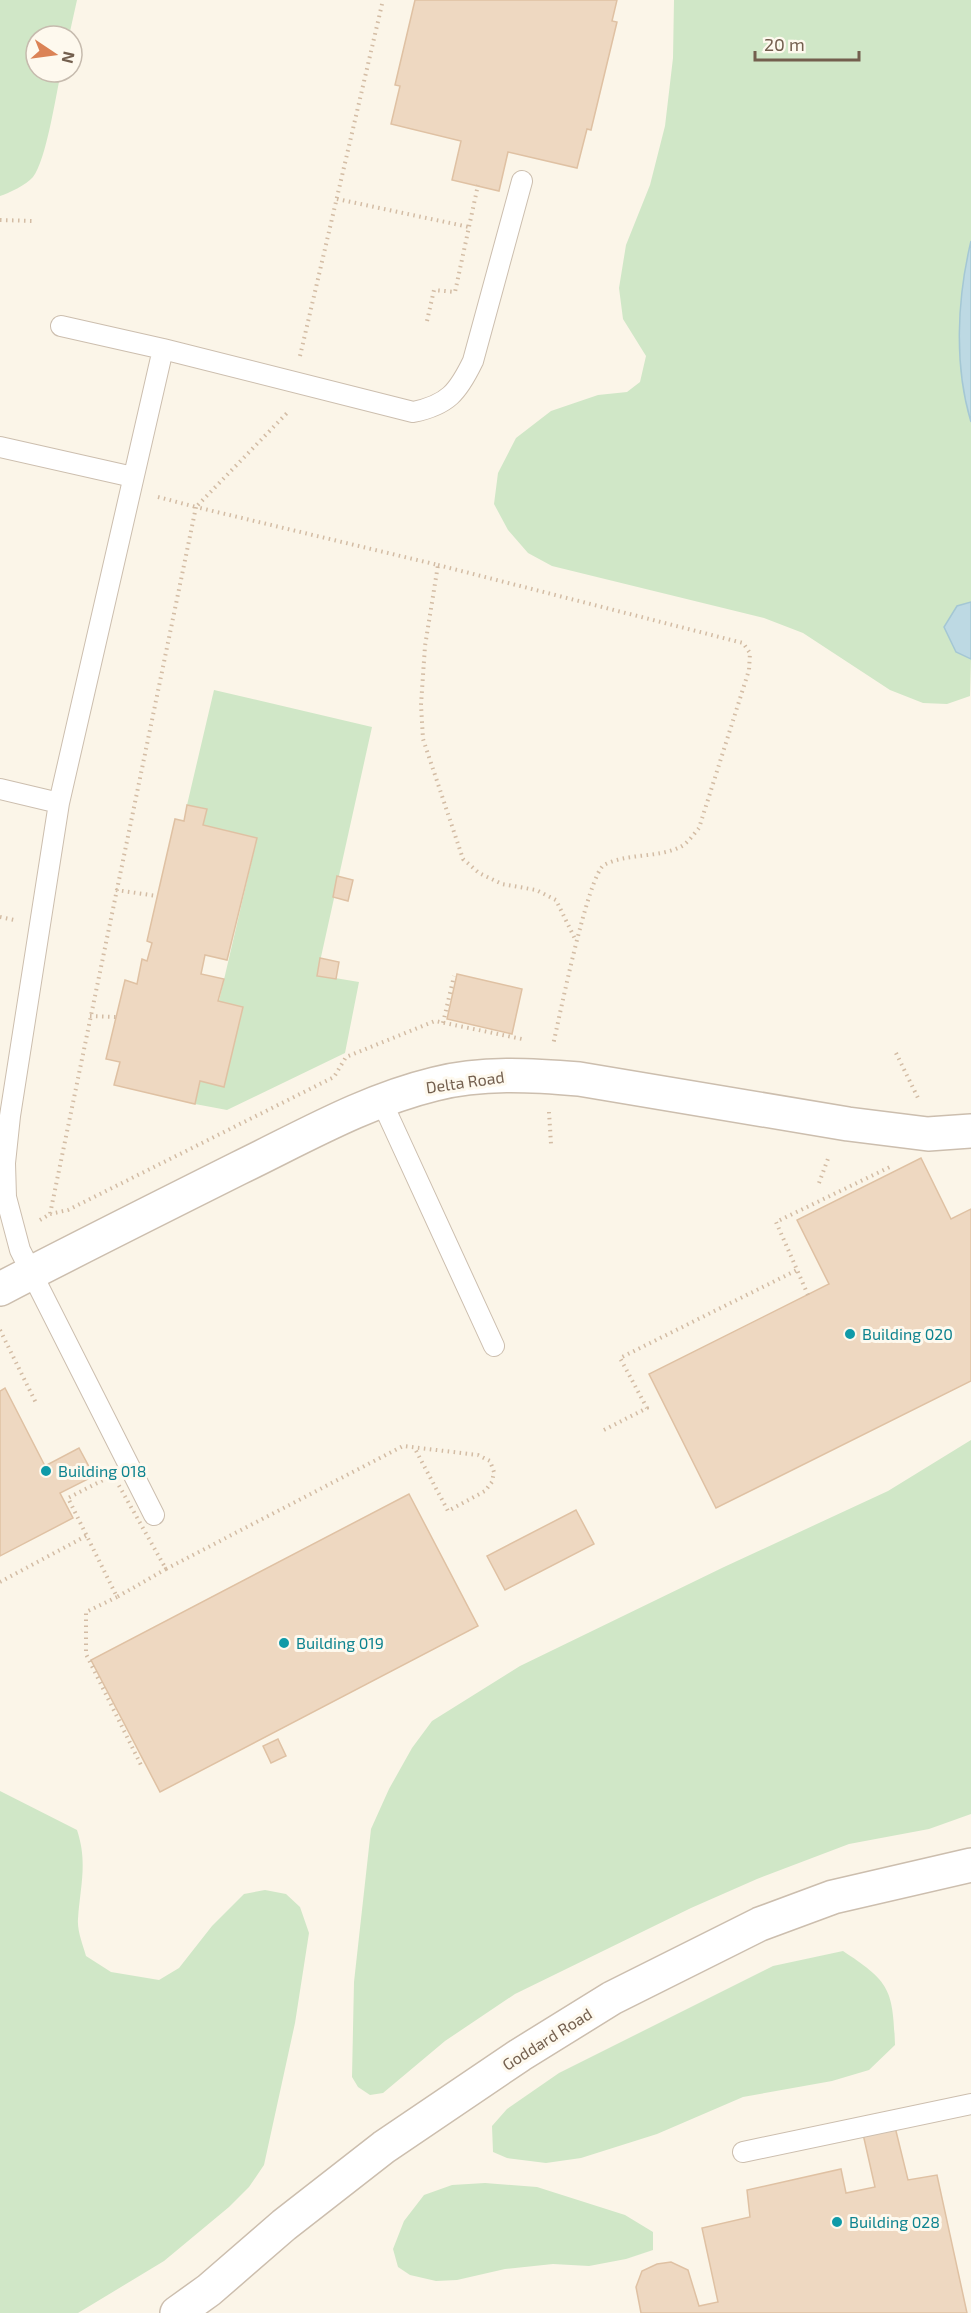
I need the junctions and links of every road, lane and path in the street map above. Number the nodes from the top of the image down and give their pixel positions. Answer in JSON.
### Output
{"nodes":[{"id":1,"x":383,"y":0,"type":"edge"},
{"id":2,"x":522,"y":181,"type":"dead end"},
{"id":3,"x":478,"y":185,"type":"dead end"},
{"id":4,"x":337,"y":199,"type":"junction"},
{"id":5,"x":0,"y":220,"type":"edge"},
{"id":6,"x":33,"y":221,"type":"dead end"},
{"id":7,"x":469,"y":227,"type":"junction"},
{"id":8,"x":427,"y":321,"type":"dead end"},
{"id":9,"x":61,"y":326,"type":"dead end"},
{"id":10,"x":163,"y":349,"type":"junction"},
{"id":11,"x":300,"y":357,"type":"dead end"},
{"id":12,"x":287,"y":413,"type":"dead end"},
{"id":13,"x":0,"y":447,"type":"edge"},
{"id":14,"x":132,"y":484,"type":"junction"},
{"id":15,"x":196,"y":507,"type":"junction"},
{"id":16,"x":438,"y":565,"type":"junction"},
{"id":17,"x":0,"y":789,"type":"edge"},
{"id":18,"x":59,"y":802,"type":"junction"},
{"id":19,"x":117,"y":890,"type":"junction"},
{"id":20,"x":157,"y":896,"type":"dead end"},
{"id":21,"x":0,"y":917,"type":"edge"},
{"id":22,"x":15,"y":920,"type":"dead end"},
{"id":23,"x":576,"y":941,"type":"junction"},
{"id":24,"x":454,"y":976,"type":"dead end"},
{"id":25,"x":90,"y":1016,"type":"junction"},
{"id":26,"x":117,"y":1017,"type":"dead end"},
{"id":27,"x":443,"y":1023,"type":"junction"},
{"id":28,"x":531,"y":1041,"type":"dead end"},
{"id":29,"x":542,"y":1043,"type":"dead end"},
{"id":30,"x":896,"y":1053,"type":"dead end"},
{"id":31,"x":381,"y":1100,"type":"junction"},
{"id":32,"x":921,"y":1103,"type":"dead end"},
{"id":33,"x":549,"y":1110,"type":"dead end"},
{"id":34,"x":971,"y":1131,"type":"edge"},
{"id":35,"x":551,"y":1144,"type":"dead end"},
{"id":36,"x":831,"y":1149,"type":"dead end"},
{"id":37,"x":897,"y":1163,"type":"dead end"},
{"id":38,"x":819,"y":1183,"type":"dead end"},
{"id":39,"x":50,"y":1214,"type":"junction"},
{"id":40,"x":15,"y":1234,"type":"junction"},
{"id":41,"x":797,"y":1270,"type":"junction"},
{"id":42,"x":31,"y":1273,"type":"junction"},
{"id":43,"x":0,"y":1289,"type":"edge"},
{"id":44,"x":808,"y":1295,"type":"dead end"},
{"id":45,"x":0,"y":1330,"type":"edge"},
{"id":46,"x":494,"y":1346,"type":"dead end"},
{"id":47,"x":36,"y":1403,"type":"dead end"},
{"id":48,"x":604,"y":1430,"type":"dead end"},
{"id":49,"x":414,"y":1447,"type":"junction"},
{"id":50,"x":154,"y":1515,"type":"dead end"},
{"id":51,"x":86,"y":1536,"type":"junction"},
{"id":52,"x":166,"y":1569,"type":"junction"},
{"id":53,"x":0,"y":1582,"type":"edge"},
{"id":54,"x":117,"y":1597,"type":"junction"},
{"id":55,"x":142,"y":1767,"type":"dead end"},
{"id":56,"x":971,"y":1865,"type":"edge"},
{"id":57,"x":971,"y":2104,"type":"edge"},
{"id":58,"x":743,"y":2152,"type":"dead end"},
{"id":59,"x":211,"y":2302,"type":"edge"},
{"id":60,"x":177,"y":2313,"type":"edge"}],
"edges":[{"from":1,"to":4,"type":"path"},
{"from":2,"to":10,"type":"lane"},
{"from":3,"to":7,"type":"path"},
{"from":4,"to":7,"type":"path"},
{"from":4,"to":11,"type":"path"},
{"from":5,"to":6,"type":"path"},
{"from":7,"to":8,"type":"path"},
{"from":9,"to":10,"type":"lane"},
{"from":10,"to":14,"type":"lane"},
{"from":12,"to":15,"type":"path"},
{"from":13,"to":14,"type":"lane"},
{"from":14,"to":15,"type":"path"},
{"from":14,"to":18,"type":"lane"},
{"from":15,"to":16,"type":"path"},
{"from":15,"to":19,"type":"path"},
{"from":16,"to":23,"type":"path"},
{"from":16,"to":23,"type":"path"},
{"from":17,"to":18,"type":"lane"},
{"from":18,"to":40,"type":"lane"},
{"from":19,"to":20,"type":"path"},
{"from":19,"to":25,"type":"path"},
{"from":21,"to":22,"type":"path"},
{"from":23,"to":29,"type":"path"},
{"from":24,"to":27,"type":"path"},
{"from":25,"to":26,"type":"path"},
{"from":25,"to":39,"type":"path"},
{"from":27,"to":28,"type":"path"},
{"from":27,"to":39,"type":"path"},
{"from":30,"to":32,"type":"path"},
{"from":31,"to":34,"type":"street","name":"Delta Road"},
{"from":31,"to":42,"type":"street","name":"Delta Road"},
{"from":31,"to":46,"type":"lane"},
{"from":33,"to":35,"type":"path"},
{"from":36,"to":38,"type":"path"},
{"from":37,"to":41,"type":"path"},
{"from":39,"to":40,"type":"path"},
{"from":40,"to":42,"type":"lane"},
{"from":41,"to":44,"type":"path"},
{"from":41,"to":48,"type":"path"},
{"from":42,"to":43,"type":"street","name":"Delta Road"},
{"from":42,"to":50,"type":"lane"},
{"from":45,"to":47,"type":"path"},
{"from":49,"to":49,"type":"path"},
{"from":49,"to":52,"type":"path"},
{"from":51,"to":52,"type":"path"},
{"from":51,"to":53,"type":"path"},
{"from":51,"to":54,"type":"path"},
{"from":52,"to":54,"type":"path"},
{"from":54,"to":55,"type":"path"},
{"from":56,"to":59,"type":"street","name":"Goddard Road"},
{"from":57,"to":58,"type":"lane"},
{"from":59,"to":60,"type":"street","name":"Goddard Road"}]}
